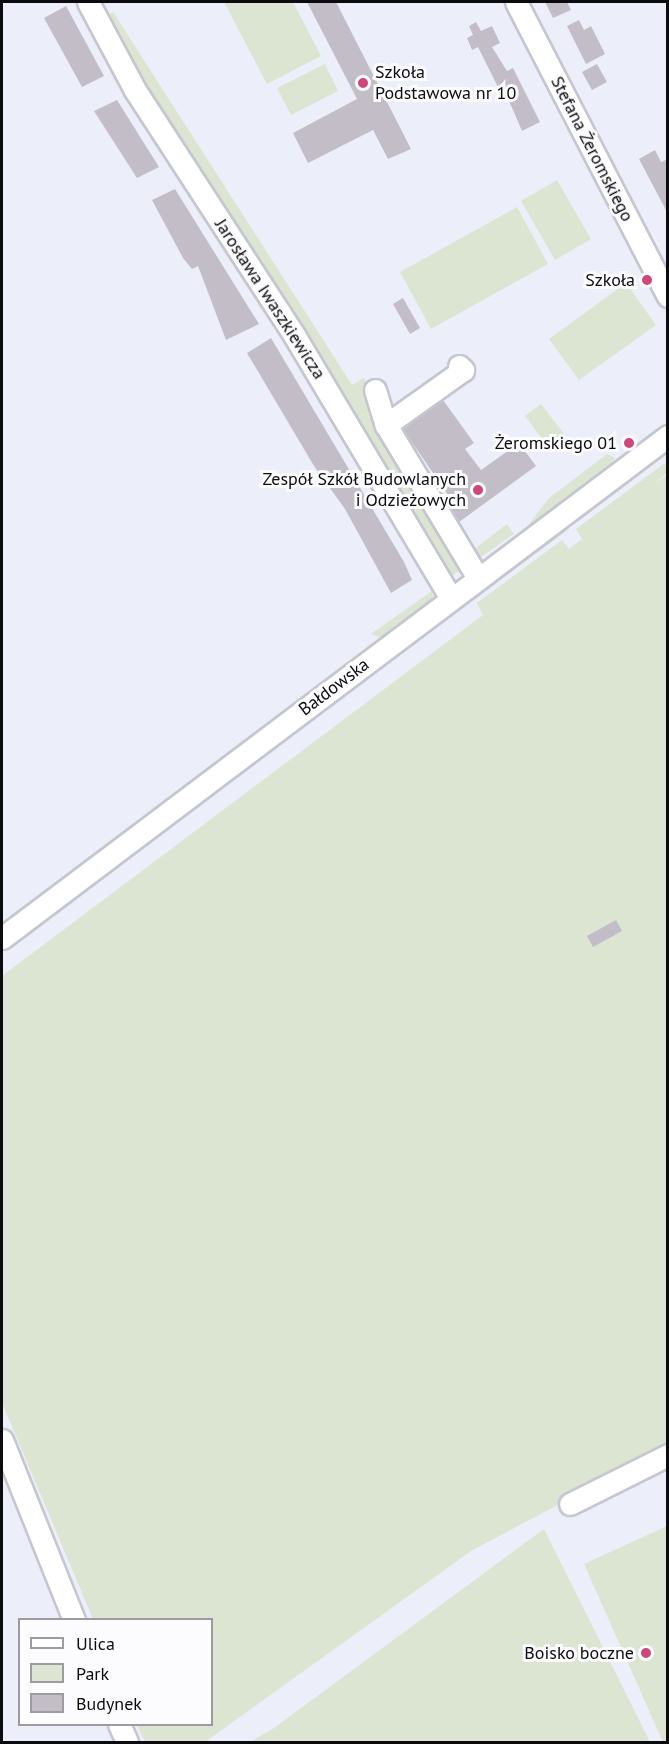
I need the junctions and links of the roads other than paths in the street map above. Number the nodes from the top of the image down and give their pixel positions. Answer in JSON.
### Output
{"nodes":[{"id":1,"x":88,"y":2,"type":"edge"},
{"id":2,"x":516,"y":2,"type":"edge"},
{"id":3,"x":668,"y":296,"type":"edge"},
{"id":4,"x":459,"y":366,"type":"dead end"},
{"id":5,"x":375,"y":390,"type":"dead end"},
{"id":6,"x":386,"y":425,"type":"junction"},
{"id":7,"x":668,"y":436,"type":"edge"},
{"id":8,"x":478,"y":578,"type":"junction"},
{"id":9,"x":451,"y":598,"type":"junction"},
{"id":10,"x":2,"y":938,"type":"edge"},
{"id":11,"x":2,"y":1440,"type":"edge"},
{"id":12,"x":668,"y":1455,"type":"edge"},
{"id":13,"x":570,"y":1504,"type":"dead end"},
{"id":14,"x":73,"y":1618,"type":"edge"},
{"id":15,"x":119,"y":1726,"type":"edge"},
{"id":16,"x":127,"y":1743,"type":"edge"}],
"edges":[{"from":1,"to":9,"type":"street","name":"Jarosława Iwaszkiewicza"},
{"from":2,"to":3,"type":"street","name":"Stefana Żeromskiego"},
{"from":4,"to":6,"type":"street"},
{"from":5,"to":6,"type":"street"},
{"from":6,"to":8,"type":"street"},
{"from":7,"to":8,"type":"street","name":"Bałdowska"},
{"from":8,"to":9,"type":"street","name":"Bałdowska"},
{"from":9,"to":10,"type":"street","name":"Bałdowska"},
{"from":11,"to":14,"type":"street"},
{"from":12,"to":13,"type":"street"},
{"from":15,"to":16,"type":"street"}]}
